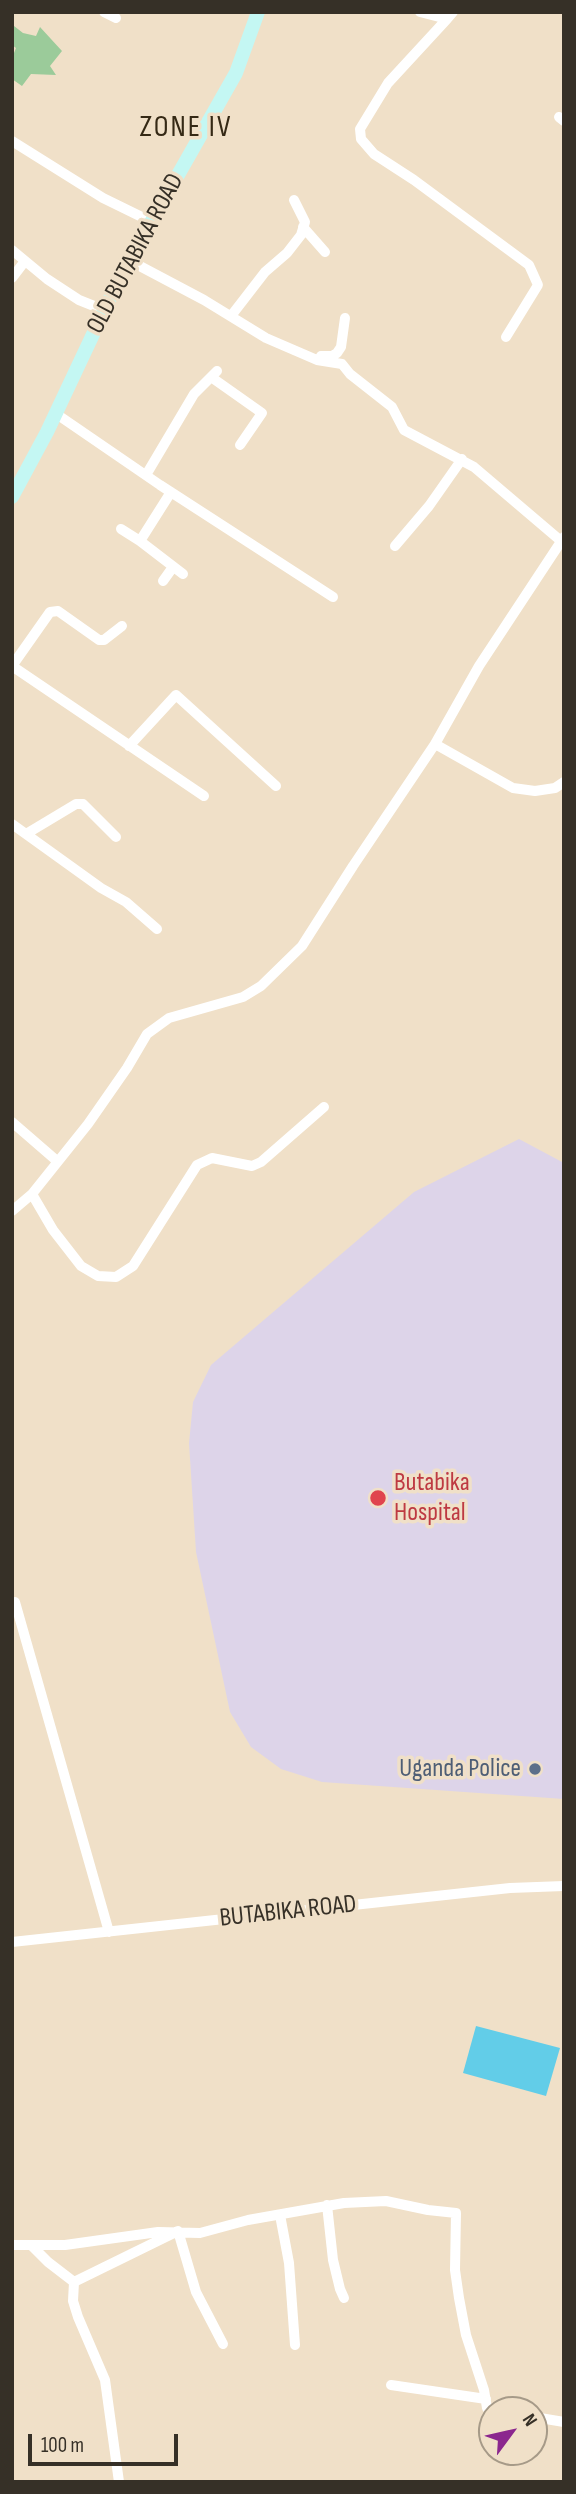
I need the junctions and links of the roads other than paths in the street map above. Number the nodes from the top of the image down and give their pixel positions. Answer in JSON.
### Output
{"nodes":[{"id":1,"x":104,"y":12,"type":"edge"},
{"id":2,"x":258,"y":12,"type":"edge"},
{"id":3,"x":420,"y":12,"type":"edge"},
{"id":4,"x":450,"y":16,"type":"edge"},
{"id":5,"x":116,"y":18,"type":"dead end"},
{"id":6,"x":12,"y":141,"type":"edge"},
{"id":7,"x":294,"y":200,"type":"dead end"},
{"id":8,"x":150,"y":222,"type":"junction"},
{"id":9,"x":303,"y":227,"type":"junction"},
{"id":10,"x":12,"y":250,"type":"edge"},
{"id":11,"x":324,"y":252,"type":"dead end"},
{"id":12,"x":131,"y":257,"type":"junction"},
{"id":13,"x":25,"y":261,"type":"junction"},
{"id":14,"x":12,"y":278,"type":"edge"},
{"id":15,"x":104,"y":310,"type":"junction"},
{"id":16,"x":231,"y":316,"type":"junction"},
{"id":17,"x":345,"y":318,"type":"dead end"},
{"id":18,"x":506,"y":337,"type":"dead end"},
{"id":19,"x":310,"y":357,"type":"junction"},
{"id":20,"x":55,"y":413,"type":"junction"},
{"id":21,"x":240,"y":444,"type":"dead end"},
{"id":22,"x":462,"y":458,"type":"junction"},
{"id":23,"x":146,"y":475,"type":"junction"},
{"id":24,"x":172,"y":492,"type":"junction"},
{"id":25,"x":12,"y":497,"type":"edge"},
{"id":26,"x":121,"y":529,"type":"dead end"},
{"id":27,"x":562,"y":539,"type":"edge"},
{"id":28,"x":140,"y":541,"type":"junction"},
{"id":29,"x":395,"y":546,"type":"dead end"},
{"id":30,"x":173,"y":567,"type":"junction"},
{"id":31,"x":183,"y":575,"type":"dead end"},
{"id":32,"x":163,"y":581,"type":"dead end"},
{"id":33,"x":333,"y":597,"type":"dead end"},
{"id":34,"x":122,"y":626,"type":"dead end"},
{"id":35,"x":12,"y":666,"type":"edge"},
{"id":36,"x":435,"y":744,"type":"junction"},
{"id":37,"x":129,"y":746,"type":"junction"},
{"id":38,"x":564,"y":782,"type":"edge"},
{"id":39,"x":276,"y":786,"type":"dead end"},
{"id":40,"x":204,"y":796,"type":"dead end"},
{"id":41,"x":12,"y":824,"type":"edge"},
{"id":42,"x":26,"y":834,"type":"junction"},
{"id":43,"x":116,"y":837,"type":"dead end"},
{"id":44,"x":157,"y":929,"type":"dead end"},
{"id":45,"x":324,"y":1107,"type":"dead end"},
{"id":46,"x":12,"y":1122,"type":"edge"},
{"id":47,"x":57,"y":1161,"type":"junction"},
{"id":48,"x":32,"y":1194,"type":"junction"},
{"id":49,"x":12,"y":1211,"type":"edge"},
{"id":50,"x":15,"y":1602,"type":"dead end"},
{"id":51,"x":564,"y":1886,"type":"edge"},
{"id":52,"x":109,"y":1932,"type":"junction"},
{"id":53,"x":12,"y":1942,"type":"edge"},
{"id":54,"x":327,"y":2205,"type":"junction"},
{"id":55,"x":280,"y":2215,"type":"junction"},
{"id":56,"x":178,"y":2231,"type":"junction"},
{"id":57,"x":12,"y":2245,"type":"edge"},
{"id":58,"x":32,"y":2246,"type":"junction"},
{"id":59,"x":74,"y":2282,"type":"junction"},
{"id":60,"x":344,"y":2298,"type":"dead end"},
{"id":61,"x":223,"y":2344,"type":"dead end"},
{"id":62,"x":295,"y":2345,"type":"dead end"},
{"id":63,"x":391,"y":2385,"type":"dead end"},
{"id":64,"x":485,"y":2396,"type":"edge"},
{"id":65,"x":478,"y":2398,"type":"edge"},
{"id":66,"x":119,"y":2482,"type":"edge"}],
"edges":[{"from":1,"to":5,"type":"street"},
{"from":2,"to":8,"type":"main road","name":"OLD BUTABIKA ROAD"},
{"from":3,"to":4,"type":"street"},
{"from":4,"to":18,"type":"street"},
{"from":6,"to":8,"type":"street"},
{"from":7,"to":9,"type":"street"},
{"from":8,"to":12,"type":"main road","name":"OLD BUTABIKA ROAD"},
{"from":9,"to":11,"type":"street"},
{"from":9,"to":16,"type":"street"},
{"from":10,"to":13,"type":"street"},
{"from":12,"to":15,"type":"main road","name":"OLD BUTABIKA ROAD"},
{"from":12,"to":16,"type":"street"},
{"from":13,"to":14,"type":"street"},
{"from":13,"to":15,"type":"street"},
{"from":15,"to":20,"type":"main road","name":"OLD BUTABIKA ROAD"},
{"from":16,"to":19,"type":"street"},
{"from":17,"to":19,"type":"street"},
{"from":19,"to":22,"type":"street"},
{"from":20,"to":23,"type":"street"},
{"from":20,"to":25,"type":"main road","name":"OLD BUTABIKA ROAD"},
{"from":21,"to":23,"type":"street"},
{"from":22,"to":27,"type":"street"},
{"from":22,"to":29,"type":"street"},
{"from":23,"to":24,"type":"street"},
{"from":24,"to":28,"type":"street"},
{"from":24,"to":33,"type":"street"},
{"from":26,"to":28,"type":"street"},
{"from":27,"to":36,"type":"street"},
{"from":28,"to":30,"type":"street"},
{"from":30,"to":31,"type":"street"},
{"from":30,"to":32,"type":"street"},
{"from":34,"to":35,"type":"street"},
{"from":35,"to":37,"type":"street"},
{"from":36,"to":38,"type":"street"},
{"from":36,"to":47,"type":"street"},
{"from":37,"to":39,"type":"street"},
{"from":37,"to":40,"type":"street"},
{"from":41,"to":42,"type":"street"},
{"from":42,"to":43,"type":"street"},
{"from":42,"to":44,"type":"street"},
{"from":45,"to":48,"type":"street"},
{"from":46,"to":47,"type":"street"},
{"from":47,"to":48,"type":"street"},
{"from":48,"to":49,"type":"street"},
{"from":50,"to":52,"type":"street"},
{"from":51,"to":52,"type":"street","name":"BUTABIKA ROAD"},
{"from":52,"to":53,"type":"street","name":"BUTABIKA ROAD"},
{"from":54,"to":55,"type":"street"},
{"from":54,"to":60,"type":"street"},
{"from":54,"to":64,"type":"street"},
{"from":55,"to":56,"type":"street"},
{"from":55,"to":62,"type":"street"},
{"from":56,"to":58,"type":"street"},
{"from":56,"to":59,"type":"street"},
{"from":56,"to":61,"type":"street"},
{"from":57,"to":58,"type":"street"},
{"from":58,"to":59,"type":"street"},
{"from":59,"to":66,"type":"street"},
{"from":63,"to":65,"type":"street"}]}
